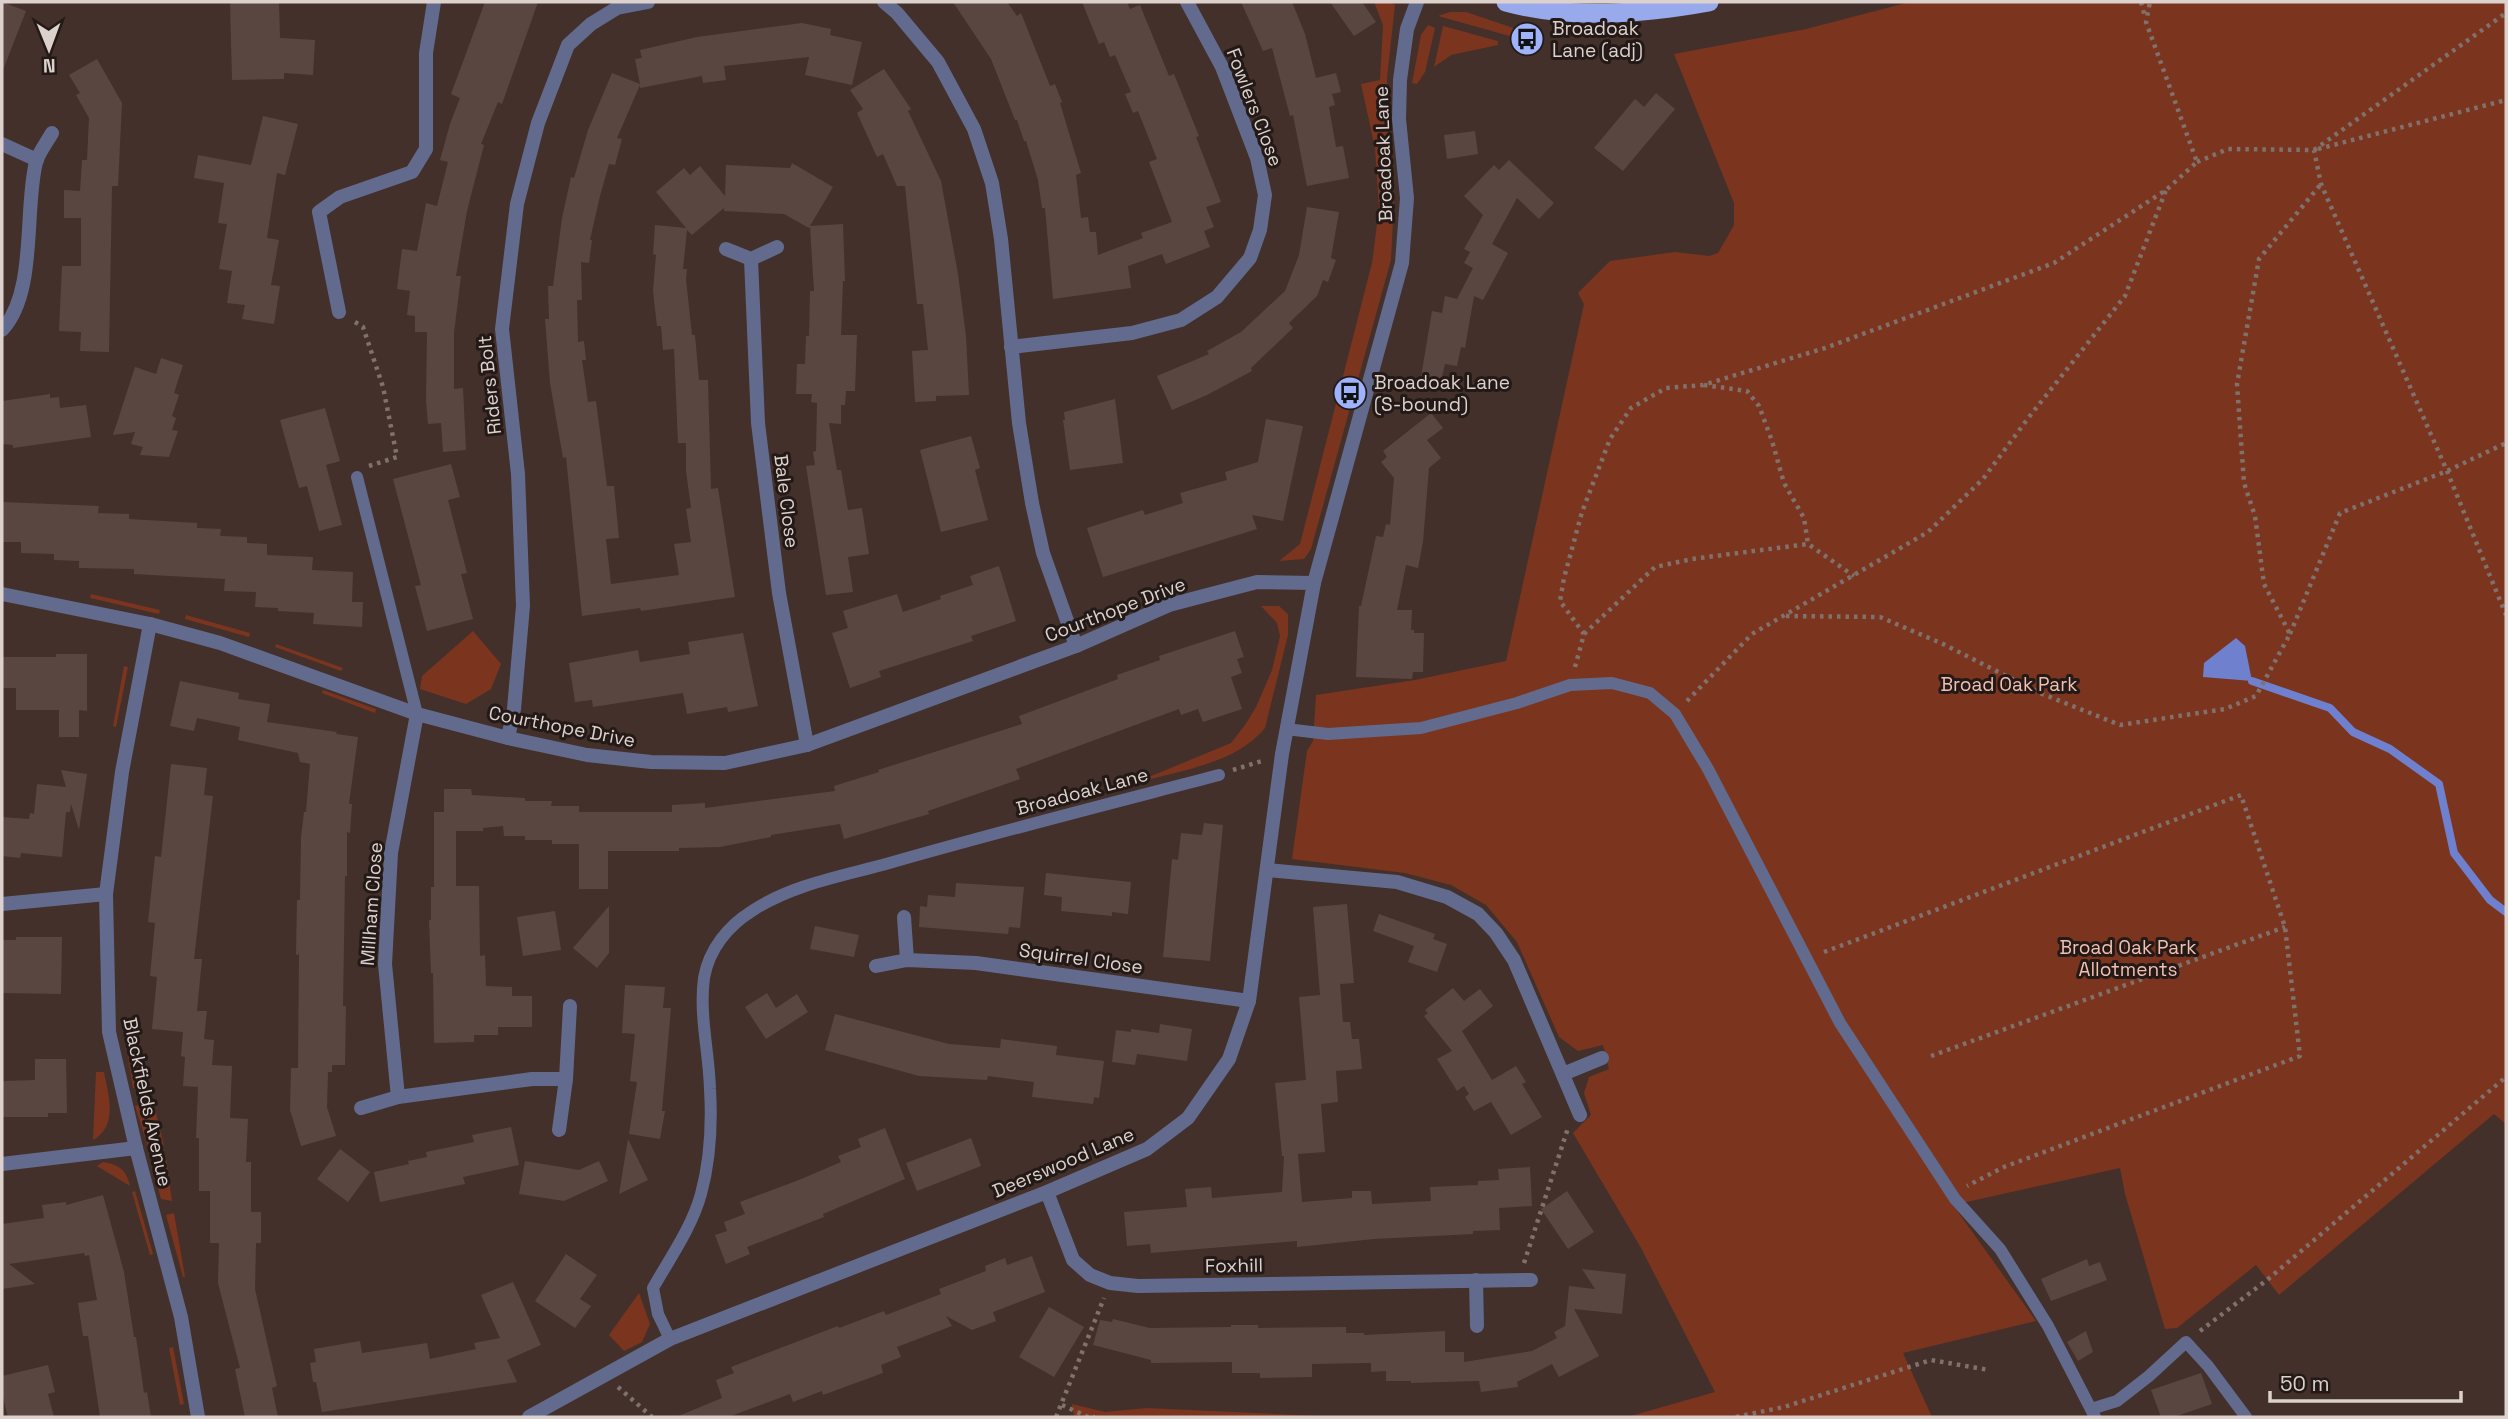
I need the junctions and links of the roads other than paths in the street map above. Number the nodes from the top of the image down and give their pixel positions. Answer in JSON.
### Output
{"nodes":[{"id":1,"x":434,"y":2,"type":"edge"},
{"id":2,"x":648,"y":2,"type":"edge"},
{"id":3,"x":884,"y":2,"type":"edge"},
{"id":4,"x":1187,"y":2,"type":"edge"},
{"id":5,"x":1417,"y":2,"type":"edge"},
{"id":6,"x":1506,"y":2,"type":"edge"},
{"id":7,"x":1709,"y":2,"type":"edge"},
{"id":8,"x":52,"y":134,"type":"dead end"},
{"id":9,"x":2,"y":144,"type":"edge"},
{"id":10,"x":37,"y":160,"type":"junction"},
{"id":11,"x":777,"y":247,"type":"dead end"},
{"id":12,"x":726,"y":249,"type":"dead end"},
{"id":13,"x":751,"y":259,"type":"junction"},
{"id":14,"x":339,"y":312,"type":"road end"},
{"id":15,"x":2,"y":330,"type":"edge"},
{"id":16,"x":1011,"y":347,"type":"junction"},
{"id":17,"x":357,"y":477,"type":"road end"},
{"id":18,"x":1314,"y":583,"type":"junction"},
{"id":19,"x":2,"y":594,"type":"edge"},
{"id":20,"x":150,"y":625,"type":"junction"},
{"id":21,"x":1076,"y":646,"type":"junction"},
{"id":22,"x":417,"y":714,"type":"junction"},
{"id":23,"x":1286,"y":729,"type":"junction"},
{"id":24,"x":508,"y":738,"type":"junction"},
{"id":25,"x":807,"y":745,"type":"junction"},
{"id":26,"x":1282,"y":754,"type":"joint"},
{"id":27,"x":1219,"y":775,"type":"road end"},
{"id":28,"x":1268,"y":870,"type":"junction"},
{"id":29,"x":106,"y":894,"type":"junction"},
{"id":30,"x":2,"y":904,"type":"edge"},
{"id":31,"x":904,"y":917,"type":"dead end"},
{"id":32,"x":907,"y":960,"type":"junction"},
{"id":33,"x":876,"y":965,"type":"dead end"},
{"id":34,"x":1249,"y":1001,"type":"junction"},
{"id":35,"x":570,"y":1006,"type":"dead end"},
{"id":36,"x":1602,"y":1058,"type":"dead end"},
{"id":37,"x":1563,"y":1074,"type":"junction"},
{"id":38,"x":566,"y":1079,"type":"junction"},
{"id":39,"x":398,"y":1097,"type":"junction"},
{"id":40,"x":361,"y":1108,"type":"dead end"},
{"id":41,"x":1580,"y":1115,"type":"road end"},
{"id":42,"x":559,"y":1130,"type":"dead end"},
{"id":43,"x":136,"y":1148,"type":"junction"},
{"id":44,"x":2,"y":1164,"type":"edge"},
{"id":45,"x":1047,"y":1192,"type":"junction"},
{"id":46,"x":1476,"y":1280,"type":"junction"},
{"id":47,"x":1525,"y":1280,"type":"road end"},
{"id":48,"x":1477,"y":1326,"type":"dead end"},
{"id":49,"x":670,"y":1339,"type":"junction"},
{"id":50,"x":2093,"y":1413,"type":"edge"},
{"id":51,"x":198,"y":1417,"type":"edge"},
{"id":52,"x":529,"y":1417,"type":"edge"},
{"id":53,"x":2246,"y":1417,"type":"edge"}],
"edges":[{"from":1,"to":14,"type":"street"},
{"from":2,"to":24,"type":"street","name":"Riders Bolt"},
{"from":3,"to":16,"type":"street"},
{"from":4,"to":16,"type":"street","name":"Fowlers Close"},
{"from":5,"to":18,"type":"street","name":"Broadoak Lane"},
{"from":6,"to":7,"type":"highway"},
{"from":8,"to":10,"type":"street"},
{"from":9,"to":10,"type":"street"},
{"from":10,"to":15,"type":"street"},
{"from":11,"to":13,"type":"street"},
{"from":12,"to":13,"type":"street"},
{"from":13,"to":25,"type":"street","name":"Bale Close"},
{"from":16,"to":21,"type":"street"},
{"from":17,"to":22,"type":"lane"},
{"from":18,"to":21,"type":"street","name":"Courthope Drive"},
{"from":18,"to":23,"type":"street","name":"Broadoak Lane"},
{"from":19,"to":20,"type":"street","name":"Courthope Drive"},
{"from":20,"to":22,"type":"street","name":"Courthope Drive"},
{"from":20,"to":29,"type":"street","name":"Blackfields Avenue"},
{"from":21,"to":25,"type":"street","name":"Courthope Drive"},
{"from":22,"to":24,"type":"street","name":"Courthope Drive"},
{"from":22,"to":39,"type":"street","name":"Millham Close"},
{"from":23,"to":26,"type":"street","name":"Broadoak Lane"},
{"from":23,"to":50,"type":"lane"},
{"from":24,"to":25,"type":"street","name":"Courthope Drive"},
{"from":26,"to":28,"type":"street","name":"Deerswood Lane"},
{"from":27,"to":49,"type":"lane","name":"Broadoak Lane"},
{"from":28,"to":34,"type":"street","name":"Deerswood Lane"},
{"from":28,"to":37,"type":"street"},
{"from":29,"to":30,"type":"street"},
{"from":29,"to":43,"type":"street","name":"Blackfields Avenue"},
{"from":31,"to":32,"type":"street"},
{"from":32,"to":33,"type":"street","name":"Squirrel Close"},
{"from":32,"to":34,"type":"street","name":"Squirrel Close"},
{"from":34,"to":45,"type":"street","name":"Deerswood Lane"},
{"from":35,"to":38,"type":"street"},
{"from":36,"to":37,"type":"street"},
{"from":37,"to":41,"type":"street"},
{"from":38,"to":39,"type":"street"},
{"from":38,"to":42,"type":"street"},
{"from":39,"to":40,"type":"street"},
{"from":43,"to":44,"type":"street"},
{"from":43,"to":51,"type":"street","name":"Blackfields Avenue"},
{"from":45,"to":46,"type":"street","name":"Foxhill"},
{"from":45,"to":49,"type":"street","name":"Deerswood Lane"},
{"from":46,"to":47,"type":"street","name":"Foxhill"},
{"from":46,"to":48,"type":"street"},
{"from":49,"to":52,"type":"street"},
{"from":50,"to":53,"type":"lane"}]}
